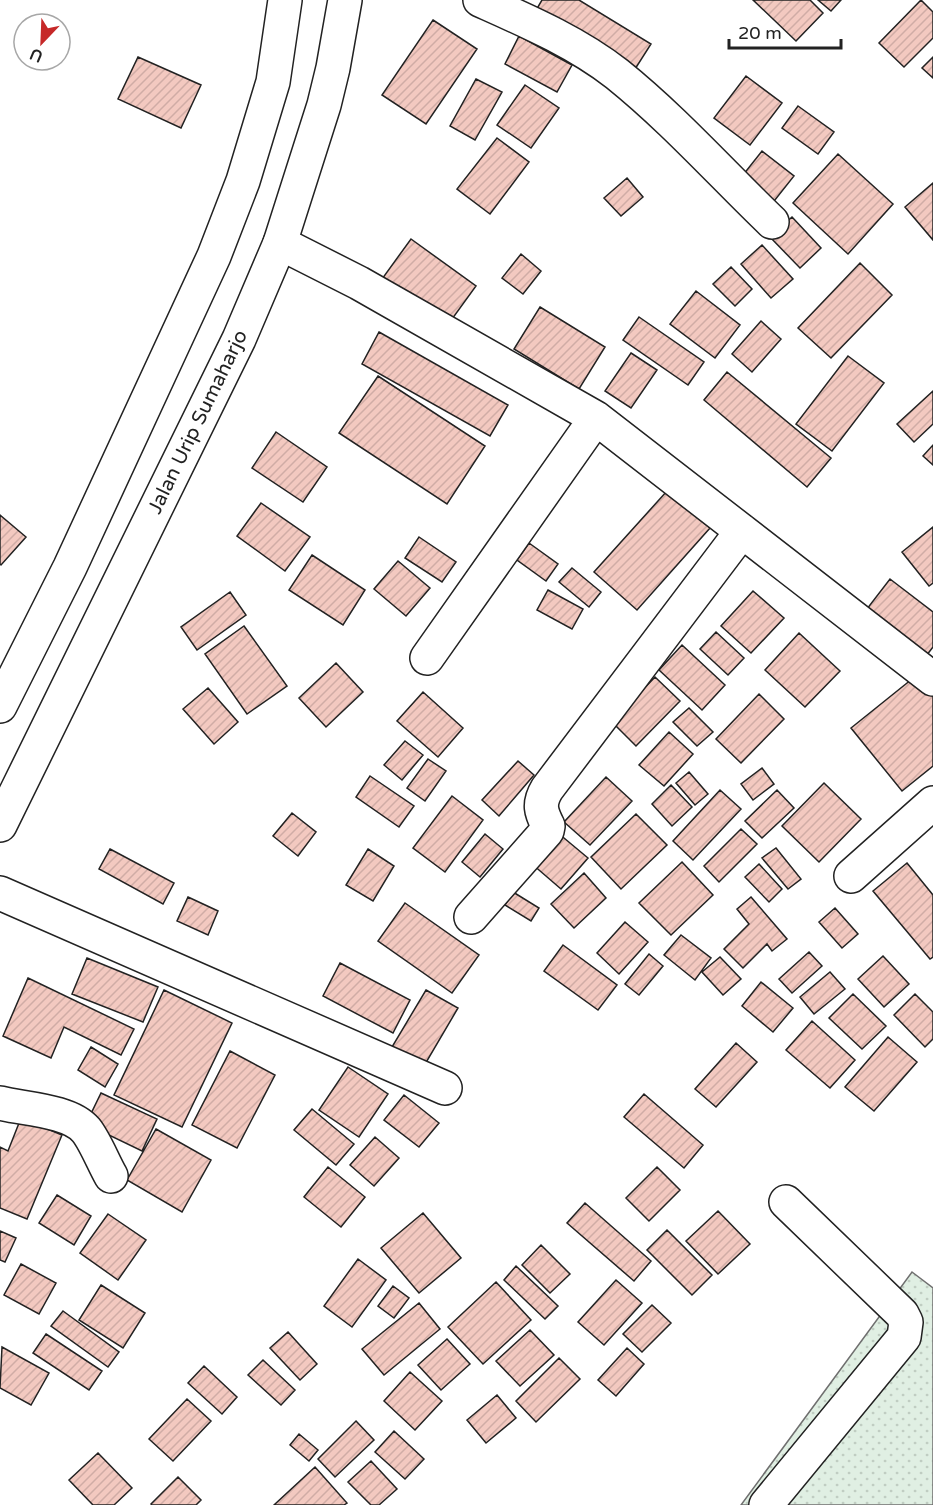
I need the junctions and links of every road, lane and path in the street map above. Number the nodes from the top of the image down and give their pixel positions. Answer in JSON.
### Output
{"nodes":[{"id":1,"x":285,"y":0,"type":"edge"},
{"id":2,"x":345,"y":0,"type":"edge"},
{"id":3,"x":480,"y":0,"type":"edge"},
{"id":4,"x":772,"y":222,"type":"dead end"},
{"id":5,"x":280,"y":243,"type":"junction"},
{"id":6,"x":596,"y":418,"type":"junction"},
{"id":7,"x":742,"y":531,"type":"junction"},
{"id":8,"x":427,"y":658,"type":"dead end"},
{"id":9,"x":933,"y":679,"type":"edge"},
{"id":10,"x":0,"y":706,"type":"edge"},
{"id":11,"x":933,"y":803,"type":"edge"},
{"id":12,"x":0,"y":825,"type":"edge"},
{"id":13,"x":851,"y":876,"type":"dead end"},
{"id":14,"x":0,"y":893,"type":"edge"},
{"id":15,"x":471,"y":917,"type":"dead end"},
{"id":16,"x":445,"y":1088,"type":"dead end"},
{"id":17,"x":0,"y":1102,"type":"edge"},
{"id":18,"x":111,"y":1176,"type":"dead end"},
{"id":19,"x":786,"y":1202,"type":"dead end"},
{"id":20,"x":766,"y":1505,"type":"edge"}],
"edges":[{"from":1,"to":10,"type":"main road"},
{"from":2,"to":5,"type":"main road","name":"Jalan Urip Sumaharjo"},
{"from":3,"to":4,"type":"main road"},
{"from":5,"to":6,"type":"main road"},
{"from":5,"to":12,"type":"main road","name":"Jalan Urip Sumaharjo"},
{"from":6,"to":7,"type":"main road"},
{"from":6,"to":8,"type":"main road"},
{"from":7,"to":9,"type":"main road"},
{"from":7,"to":15,"type":"main road"},
{"from":11,"to":13,"type":"main road"},
{"from":14,"to":16,"type":"main road"},
{"from":17,"to":18,"type":"main road"},
{"from":19,"to":20,"type":"main road"}]}
